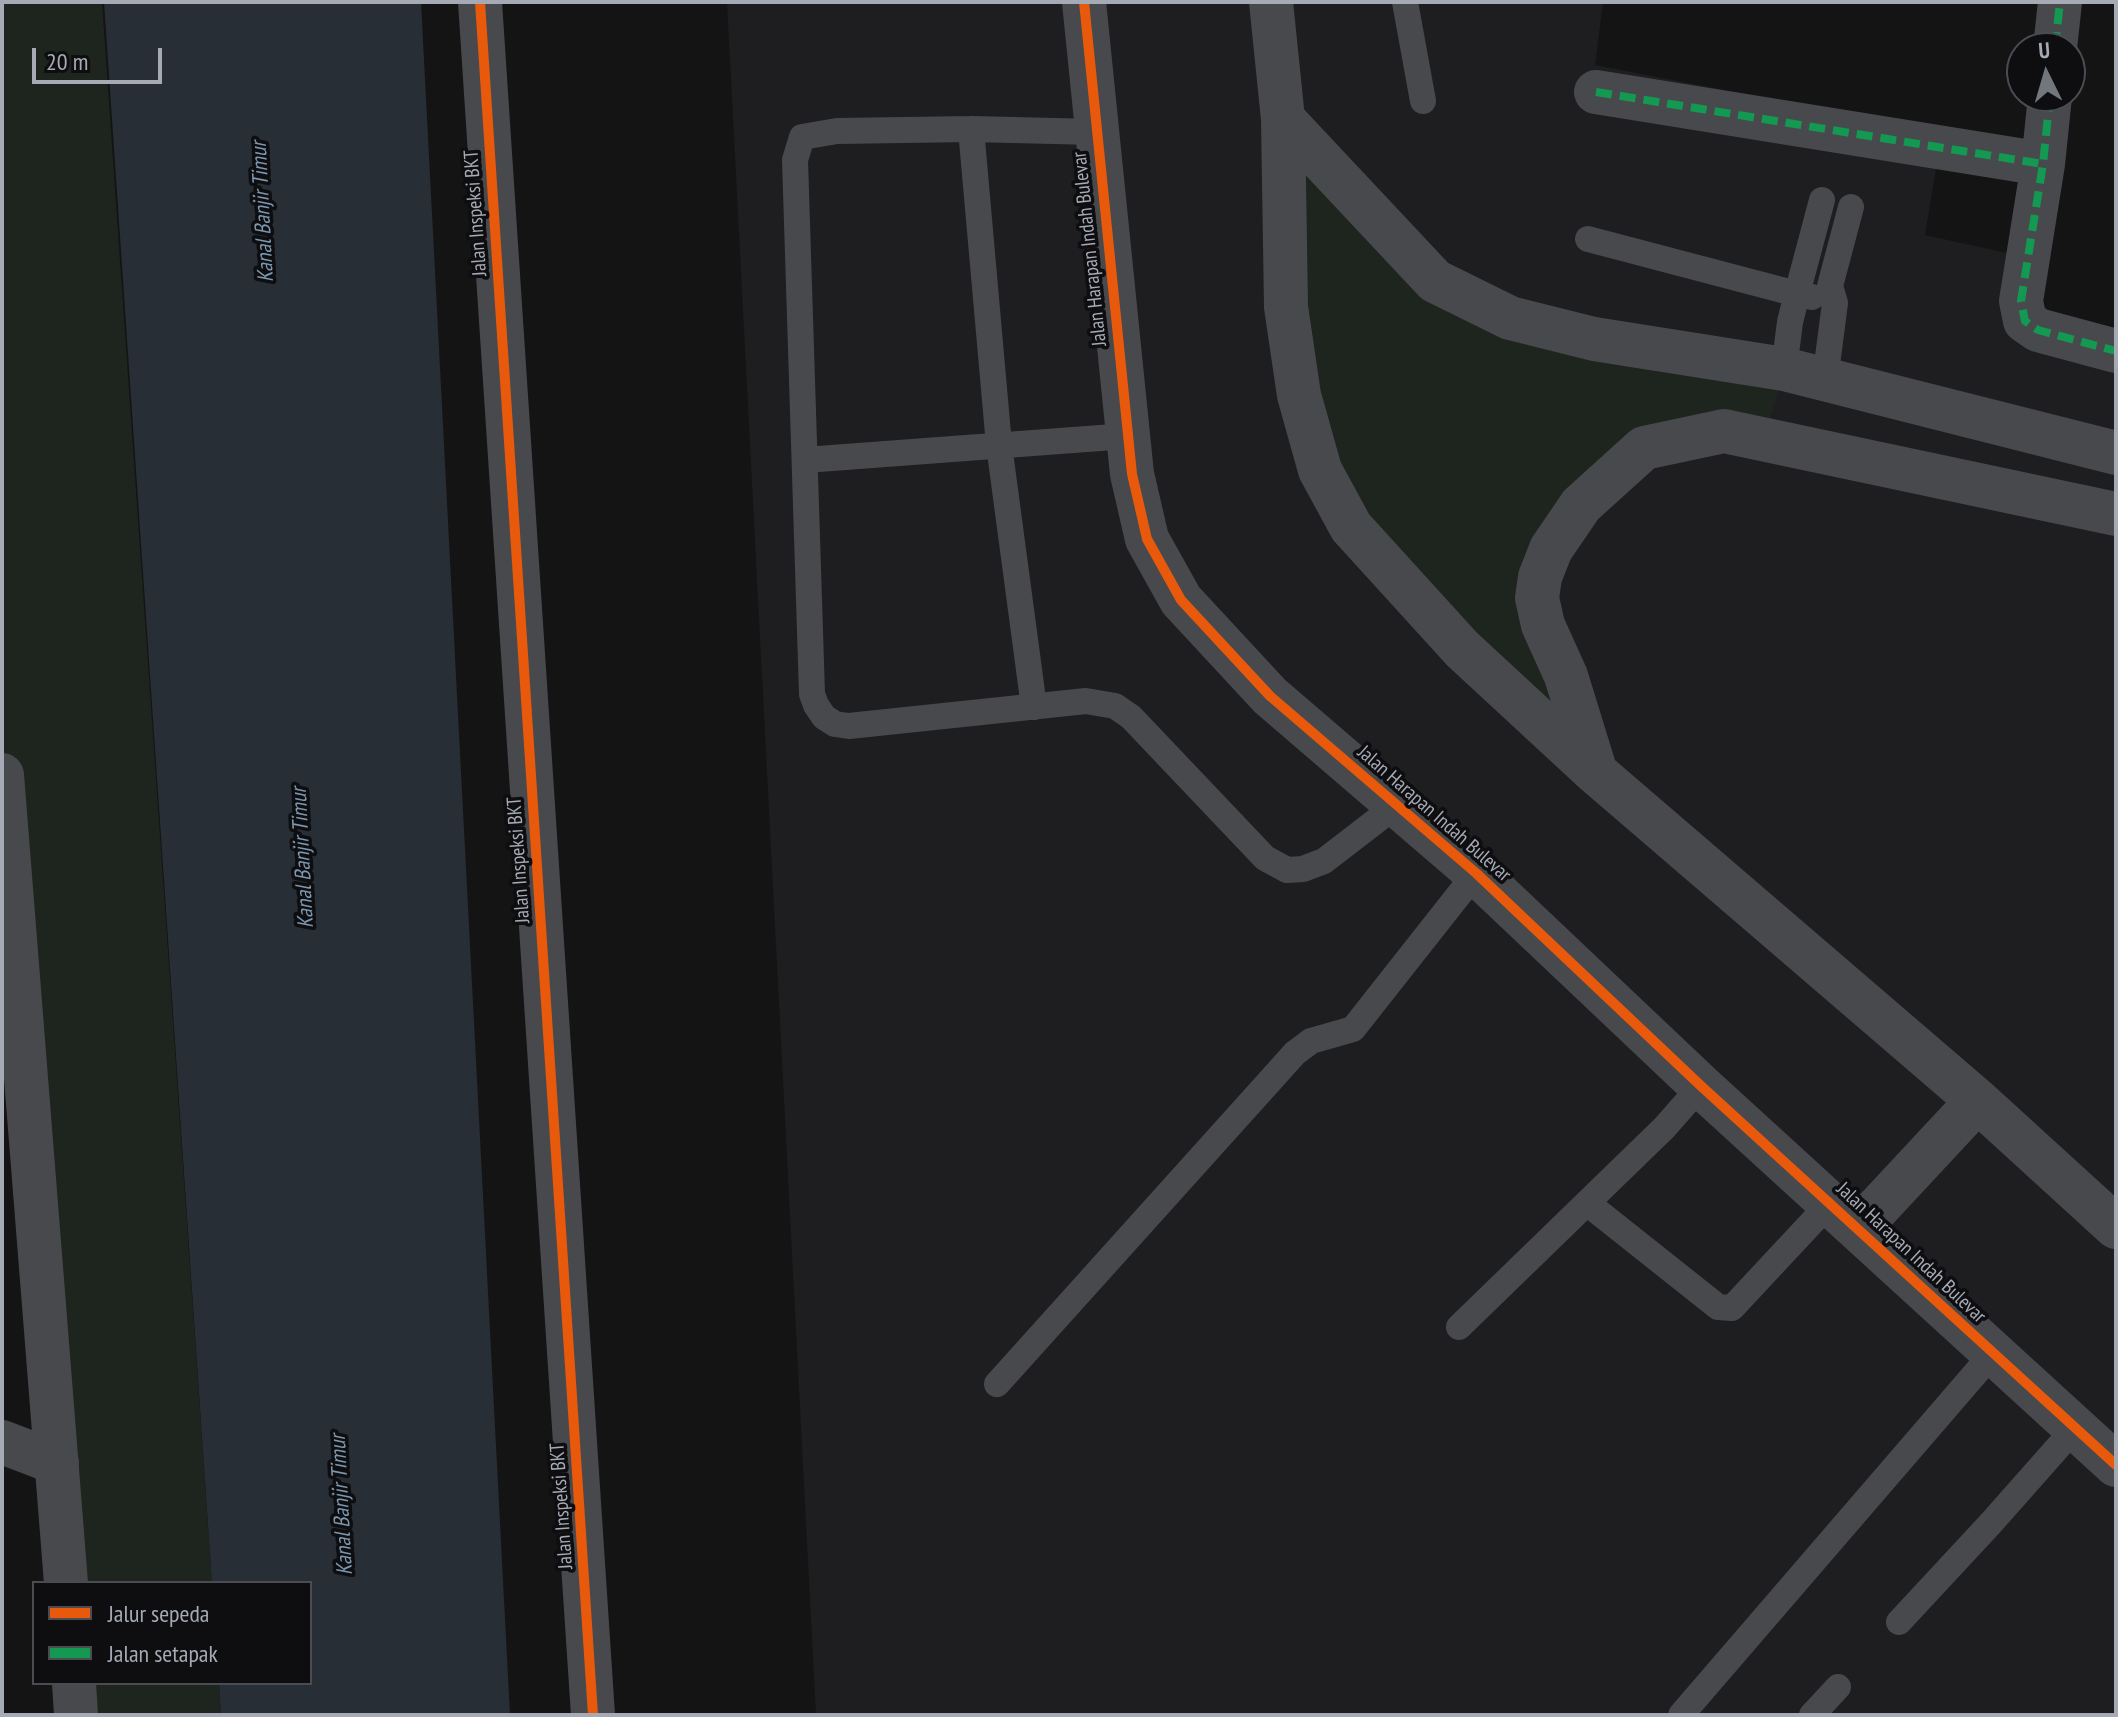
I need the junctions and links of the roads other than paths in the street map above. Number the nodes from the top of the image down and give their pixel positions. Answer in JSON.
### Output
{"nodes":[{"id":1,"x":480,"y":2,"type":"edge"},
{"id":2,"x":1084,"y":2,"type":"edge"},
{"id":3,"x":1271,"y":2,"type":"edge"},
{"id":4,"x":1405,"y":2,"type":"edge"},
{"id":5,"x":2060,"y":2,"type":"edge"},
{"id":6,"x":2057,"y":32,"type":"edge"},
{"id":7,"x":1596,"y":92,"type":"dead end"},
{"id":8,"x":1423,"y":101,"type":"dead end"},
{"id":9,"x":2048,"y":112,"type":"edge"},
{"id":10,"x":1283,"y":119,"type":"junction"},
{"id":11,"x":971,"y":129,"type":"junction"},
{"id":12,"x":1096,"y":132,"type":"junction"},
{"id":13,"x":2043,"y":164,"type":"junction"},
{"id":14,"x":1822,"y":200,"type":"dead end"},
{"id":15,"x":1851,"y":207,"type":"dead end"},
{"id":16,"x":1588,"y":239,"type":"dead end"},
{"id":17,"x":1797,"y":294,"type":"junction"},
{"id":18,"x":1835,"y":303,"type":"junction"},
{"id":19,"x":2116,"y":351,"type":"edge"},
{"id":20,"x":1805,"y":375,"type":"junction"},
{"id":21,"x":1127,"y":436,"type":"junction"},
{"id":22,"x":999,"y":445,"type":"junction"},
{"id":23,"x":2116,"y":453,"type":"edge"},
{"id":24,"x":805,"y":460,"type":"junction"},
{"id":25,"x":2116,"y":514,"type":"edge"},
{"id":26,"x":1034,"y":707,"type":"junction"},
{"id":27,"x":1595,"y":772,"type":"junction"},
{"id":28,"x":2,"y":775,"type":"edge"},
{"id":29,"x":1398,"y":804,"type":"junction"},
{"id":30,"x":1476,"y":873,"type":"junction"},
{"id":31,"x":1701,"y":1086,"type":"junction"},
{"id":32,"x":1973,"y":1107,"type":"junction"},
{"id":33,"x":1587,"y":1203,"type":"junction"},
{"id":34,"x":1857,"y":1211,"type":"junction"},
{"id":35,"x":2116,"y":1227,"type":"edge"},
{"id":36,"x":1459,"y":1327,"type":"dead end"},
{"id":37,"x":1993,"y":1353,"type":"junction"},
{"id":38,"x":997,"y":1384,"type":"dead end"},
{"id":39,"x":2075,"y":1428,"type":"junction"},
{"id":40,"x":2,"y":1442,"type":"edge"},
{"id":41,"x":57,"y":1463,"type":"junction"},
{"id":42,"x":2116,"y":1465,"type":"edge"},
{"id":43,"x":66,"y":1581,"type":"edge"},
{"id":44,"x":1899,"y":1622,"type":"dead end"},
{"id":45,"x":74,"y":1685,"type":"edge"},
{"id":46,"x":1838,"y":1687,"type":"dead end"},
{"id":47,"x":76,"y":1715,"type":"edge"},
{"id":48,"x":593,"y":1715,"type":"edge"},
{"id":49,"x":1681,"y":1715,"type":"edge"},
{"id":50,"x":1812,"y":1715,"type":"edge"}],
"edges":[{"from":1,"to":48,"type":"street","name":"Jalan Inspeksi BKT"},
{"from":2,"to":12,"type":"street","name":"Jalan Harapan Indah Bulevar"},
{"from":3,"to":10,"type":"street"},
{"from":4,"to":8,"type":"lane"},
{"from":5,"to":6,"type":"street"},
{"from":7,"to":13,"type":"street"},
{"from":9,"to":13,"type":"street"},
{"from":10,"to":20,"type":"street"},
{"from":10,"to":27,"type":"street"},
{"from":11,"to":12,"type":"lane"},
{"from":11,"to":22,"type":"lane"},
{"from":11,"to":24,"type":"lane"},
{"from":12,"to":21,"type":"street","name":"Jalan Harapan Indah Bulevar"},
{"from":13,"to":19,"type":"street"},
{"from":14,"to":17,"type":"lane"},
{"from":15,"to":18,"type":"lane"},
{"from":16,"to":17,"type":"lane"},
{"from":17,"to":18,"type":"lane"},
{"from":17,"to":20,"type":"lane"},
{"from":18,"to":20,"type":"lane"},
{"from":20,"to":23,"type":"street"},
{"from":21,"to":22,"type":"lane"},
{"from":21,"to":29,"type":"street","name":"Jalan Harapan Indah Bulevar"},
{"from":22,"to":24,"type":"lane"},
{"from":22,"to":26,"type":"lane"},
{"from":24,"to":26,"type":"lane"},
{"from":25,"to":27,"type":"street"},
{"from":26,"to":29,"type":"lane"},
{"from":27,"to":32,"type":"street"},
{"from":28,"to":41,"type":"street"},
{"from":29,"to":30,"type":"street","name":"Jalan Harapan Indah Bulevar"},
{"from":30,"to":31,"type":"street","name":"Jalan Harapan Indah Bulevar"},
{"from":30,"to":38,"type":"lane"},
{"from":31,"to":33,"type":"lane"},
{"from":31,"to":34,"type":"street","name":"Jalan Harapan Indah Bulevar"},
{"from":32,"to":34,"type":"street"},
{"from":32,"to":35,"type":"street"},
{"from":33,"to":34,"type":"lane"},
{"from":33,"to":36,"type":"lane"},
{"from":34,"to":37,"type":"street","name":"Jalan Harapan Indah Bulevar"},
{"from":37,"to":39,"type":"street","name":"Jalan Harapan Indah Bulevar"},
{"from":37,"to":49,"type":"lane"},
{"from":39,"to":42,"type":"street","name":"Jalan Harapan Indah Bulevar"},
{"from":39,"to":44,"type":"lane"},
{"from":40,"to":41,"type":"street"},
{"from":41,"to":43,"type":"street"},
{"from":45,"to":47,"type":"street"},
{"from":46,"to":50,"type":"lane"}]}
